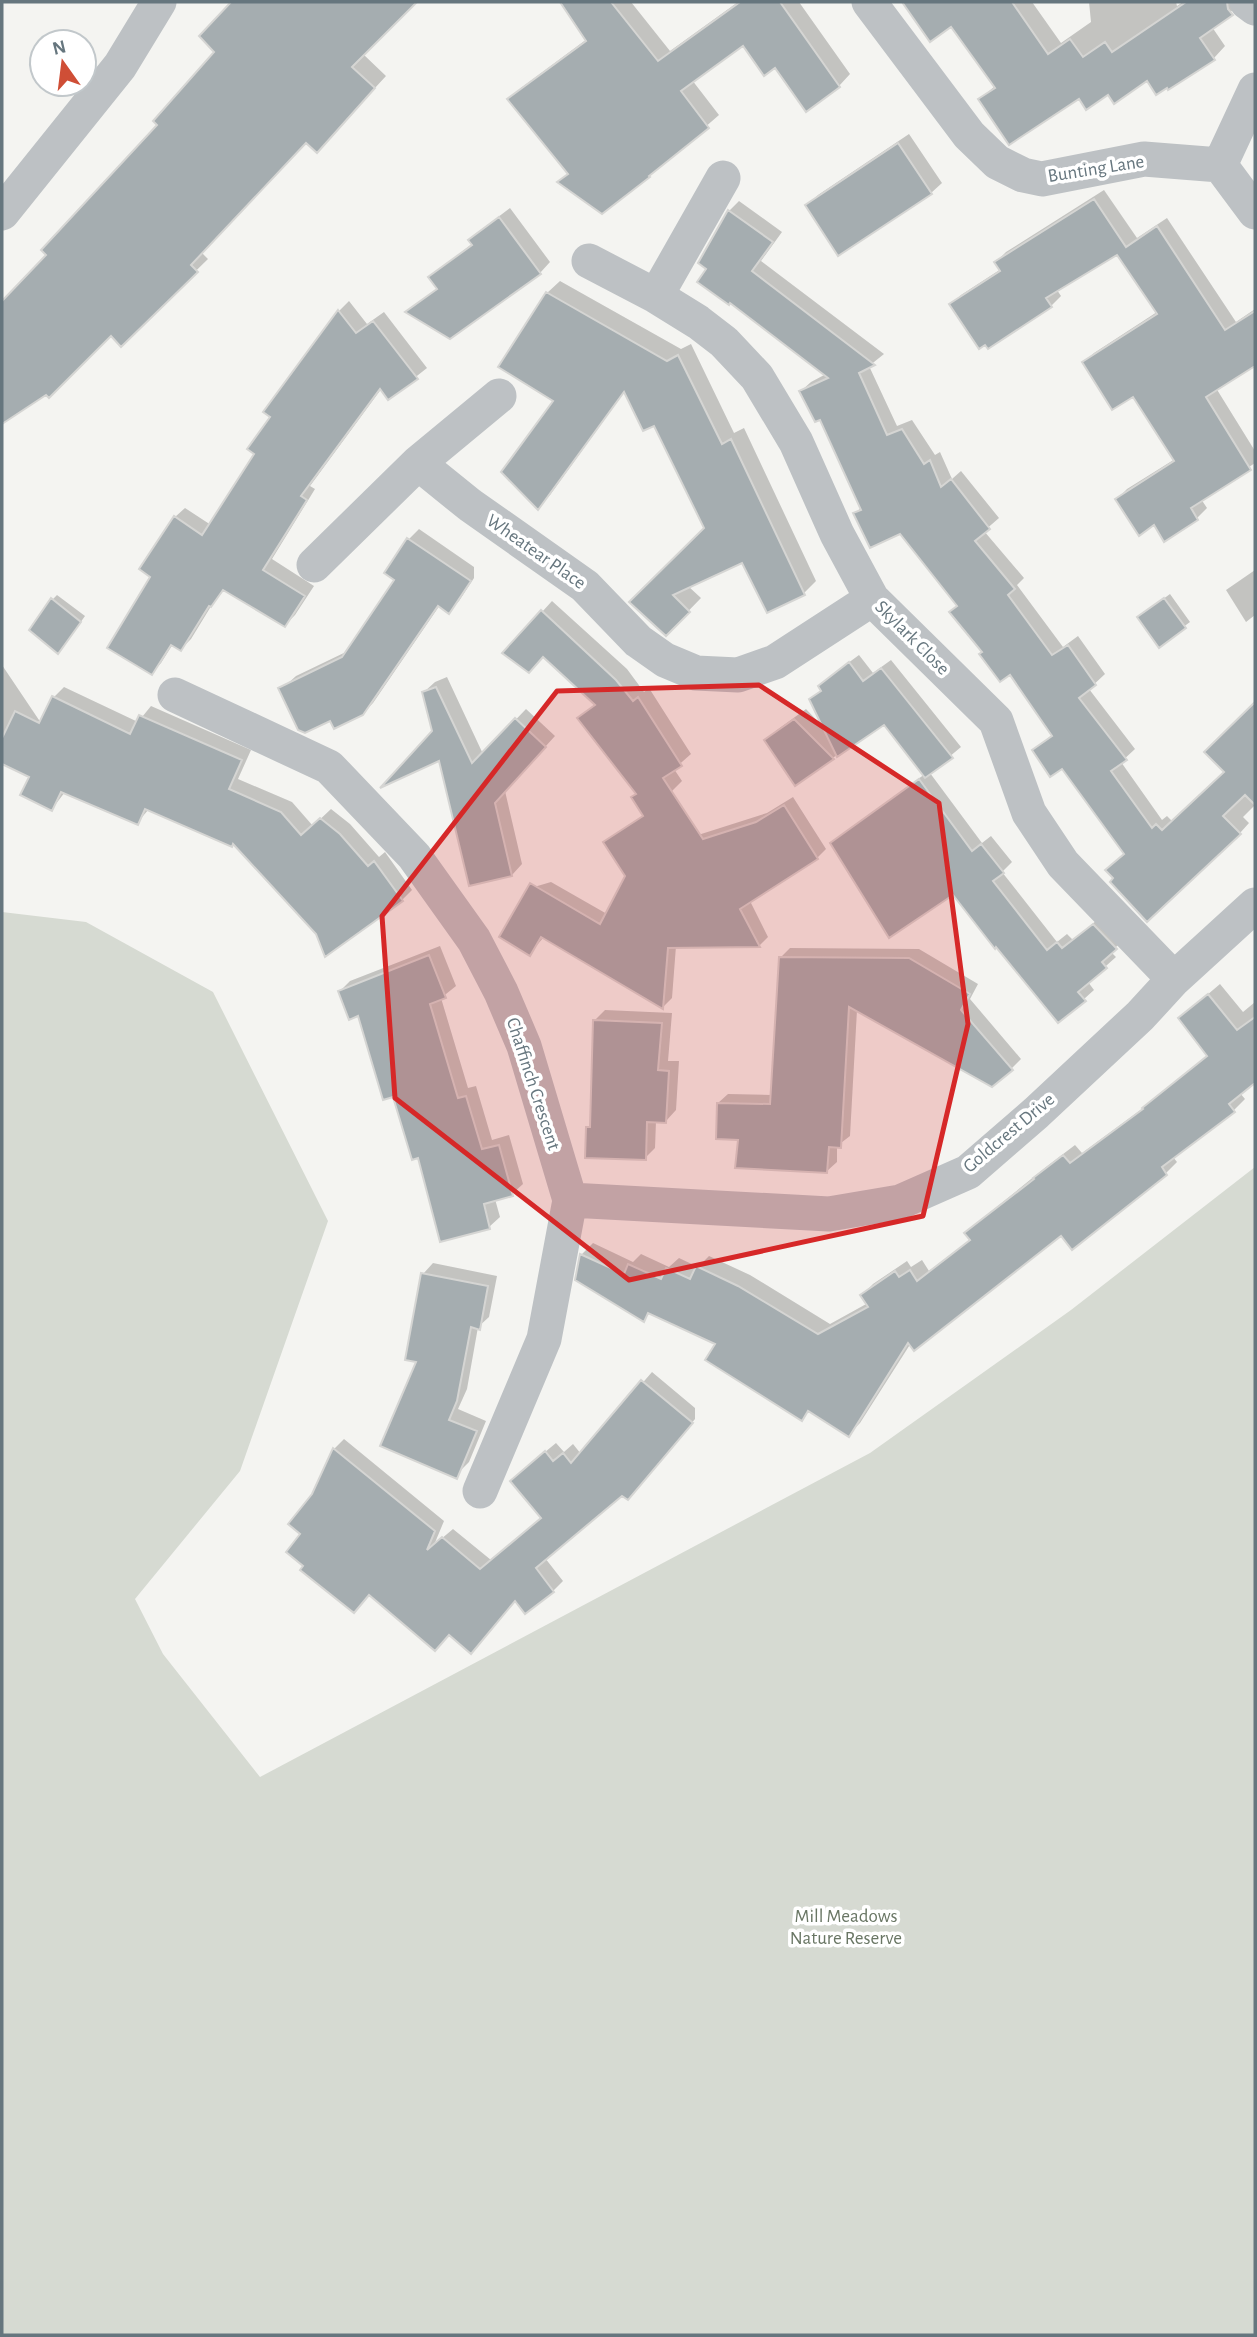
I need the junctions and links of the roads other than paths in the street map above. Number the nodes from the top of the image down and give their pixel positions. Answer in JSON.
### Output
{"nodes":[{"id":1,"x":159,"y":2,"type":"edge"},
{"id":2,"x":869,"y":2,"type":"edge"},
{"id":3,"x":1247,"y":2,"type":"edge"},
{"id":4,"x":1255,"y":8,"type":"edge"},
{"id":5,"x":1255,"y":90,"type":"edge"},
{"id":6,"x":1220,"y":165,"type":"junction"},
{"id":7,"x":723,"y":178,"type":"dead end"},
{"id":8,"x":1255,"y":212,"type":"edge"},
{"id":9,"x":2,"y":213,"type":"edge"},
{"id":10,"x":589,"y":261,"type":"dead end"},
{"id":11,"x":656,"y":296,"type":"junction"},
{"id":12,"x":499,"y":396,"type":"dead end"},
{"id":13,"x":418,"y":463,"type":"junction"},
{"id":14,"x":314,"y":565,"type":"dead end"},
{"id":15,"x":872,"y":599,"type":"junction"},
{"id":16,"x":175,"y":695,"type":"dead end"},
{"id":17,"x":1255,"y":905,"type":"edge"},
{"id":18,"x":1174,"y":979,"type":"junction"},
{"id":19,"x":570,"y":1200,"type":"junction"},
{"id":20,"x":481,"y":1490,"type":"dead end"}],
"edges":[{"from":1,"to":9,"type":"street"},
{"from":2,"to":6,"type":"street","name":"Bunting Lane"},
{"from":3,"to":4,"type":"street"},
{"from":5,"to":6,"type":"street"},
{"from":6,"to":8,"type":"street"},
{"from":7,"to":11,"type":"street"},
{"from":10,"to":11,"type":"street","name":"Skylark Close"},
{"from":11,"to":15,"type":"street","name":"Skylark Close"},
{"from":12,"to":13,"type":"street"},
{"from":13,"to":14,"type":"street"},
{"from":13,"to":15,"type":"street","name":"Wheatear Place"},
{"from":15,"to":18,"type":"street","name":"Skylark Close"},
{"from":16,"to":19,"type":"street","name":"Chaffinch Crescent"},
{"from":17,"to":18,"type":"street","name":"Goldcrest Drive"},
{"from":18,"to":19,"type":"street","name":"Goldcrest Drive"},
{"from":19,"to":20,"type":"street","name":"Chaffinch Crescent"}]}
